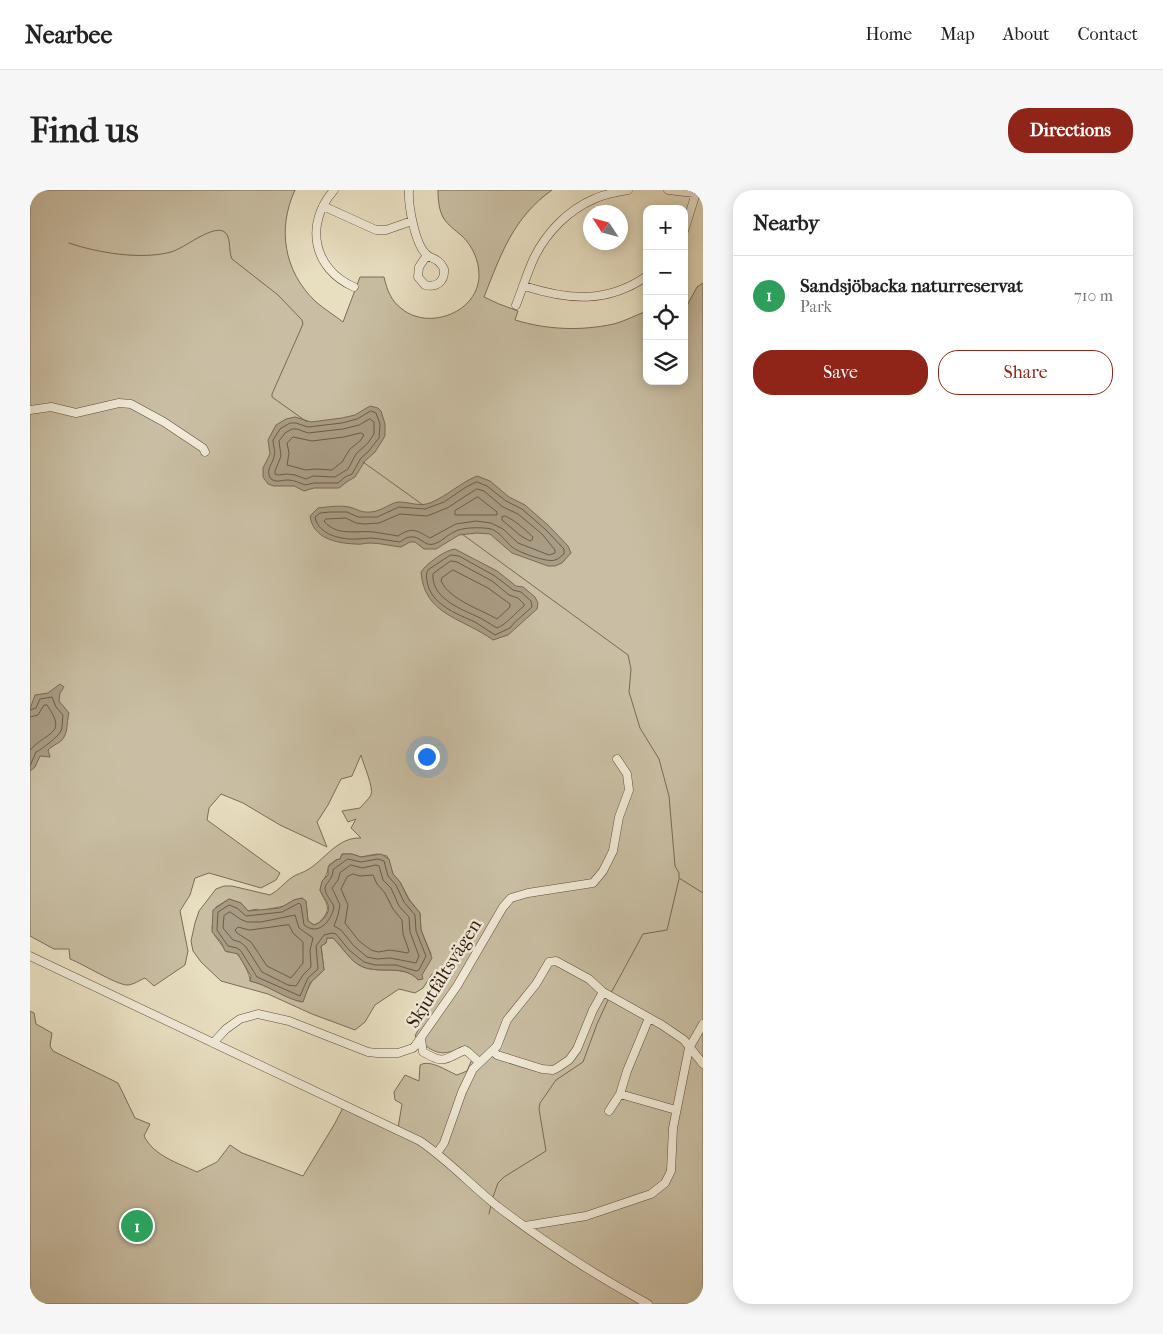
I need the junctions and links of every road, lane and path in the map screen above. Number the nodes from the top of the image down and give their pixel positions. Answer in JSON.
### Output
{"nodes":[{"id":1,"x":334,"y":190,"type":"edge"},
{"id":2,"x":409,"y":190,"type":"edge"},
{"id":3,"x":628,"y":190,"type":"edge"},
{"id":4,"x":668,"y":190,"type":"edge"},
{"id":5,"x":700,"y":194,"type":"edge"},
{"id":6,"x":323,"y":206,"type":"junction"},
{"id":7,"x":412,"y":221,"type":"junction"},
{"id":8,"x":688,"y":222,"type":"edge"},
{"id":9,"x":426,"y":255,"type":"dead end"},
{"id":10,"x":643,"y":278,"type":"edge"},
{"id":11,"x":524,"y":286,"type":"junction"},
{"id":12,"x":354,"y":287,"type":"dead end"},
{"id":13,"x":516,"y":305,"type":"dead end"},
{"id":14,"x":34,"y":409,"type":"edge"},
{"id":15,"x":205,"y":452,"type":"dead end"},
{"id":16,"x":617,"y":759,"type":"dead end"},
{"id":17,"x":30,"y":956,"type":"edge"},
{"id":18,"x":603,"y":992,"type":"junction"},
{"id":19,"x":649,"y":1018,"type":"junction"},
{"id":20,"x":703,"y":1024,"type":"edge"},
{"id":21,"x":421,"y":1040,"type":"junction"},
{"id":22,"x":214,"y":1042,"type":"junction"},
{"id":23,"x":689,"y":1048,"type":"junction"},
{"id":24,"x":493,"y":1051,"type":"junction"},
{"id":25,"x":479,"y":1062,"type":"junction"},
{"id":26,"x":703,"y":1064,"type":"edge"},
{"id":27,"x":620,"y":1094,"type":"junction"},
{"id":28,"x":676,"y":1110,"type":"junction"},
{"id":29,"x":610,"y":1111,"type":"dead end"},
{"id":30,"x":437,"y":1152,"type":"junction"},
{"id":31,"x":525,"y":1226,"type":"junction"},
{"id":32,"x":648,"y":1304,"type":"edge"}],
"edges":[{"from":1,"to":6,"type":"street"},
{"from":2,"to":7,"type":"street"},
{"from":3,"to":11,"type":"street"},
{"from":4,"to":5,"type":"street"},
{"from":5,"to":8,"type":"street"},
{"from":6,"to":7,"type":"street"},
{"from":6,"to":12,"type":"street"},
{"from":7,"to":9,"type":"street"},
{"from":10,"to":11,"type":"street"},
{"from":11,"to":13,"type":"street"},
{"from":14,"to":15,"type":"street"},
{"from":16,"to":21,"type":"street","name":"Skjutfältsvägen"},
{"from":17,"to":22,"type":"street"},
{"from":18,"to":19,"type":"street"},
{"from":18,"to":24,"type":"street"},
{"from":18,"to":24,"type":"street"},
{"from":19,"to":23,"type":"street"},
{"from":19,"to":27,"type":"street"},
{"from":20,"to":23,"type":"street"},
{"from":21,"to":22,"type":"street","name":"Skjutfältsvägen"},
{"from":21,"to":25,"type":"street"},
{"from":22,"to":30,"type":"street"},
{"from":23,"to":26,"type":"street"},
{"from":23,"to":28,"type":"street"},
{"from":24,"to":25,"type":"street"},
{"from":25,"to":30,"type":"street"},
{"from":27,"to":28,"type":"street"},
{"from":27,"to":29,"type":"street"},
{"from":28,"to":31,"type":"street"},
{"from":30,"to":31,"type":"street"},
{"from":31,"to":32,"type":"street"}]}
